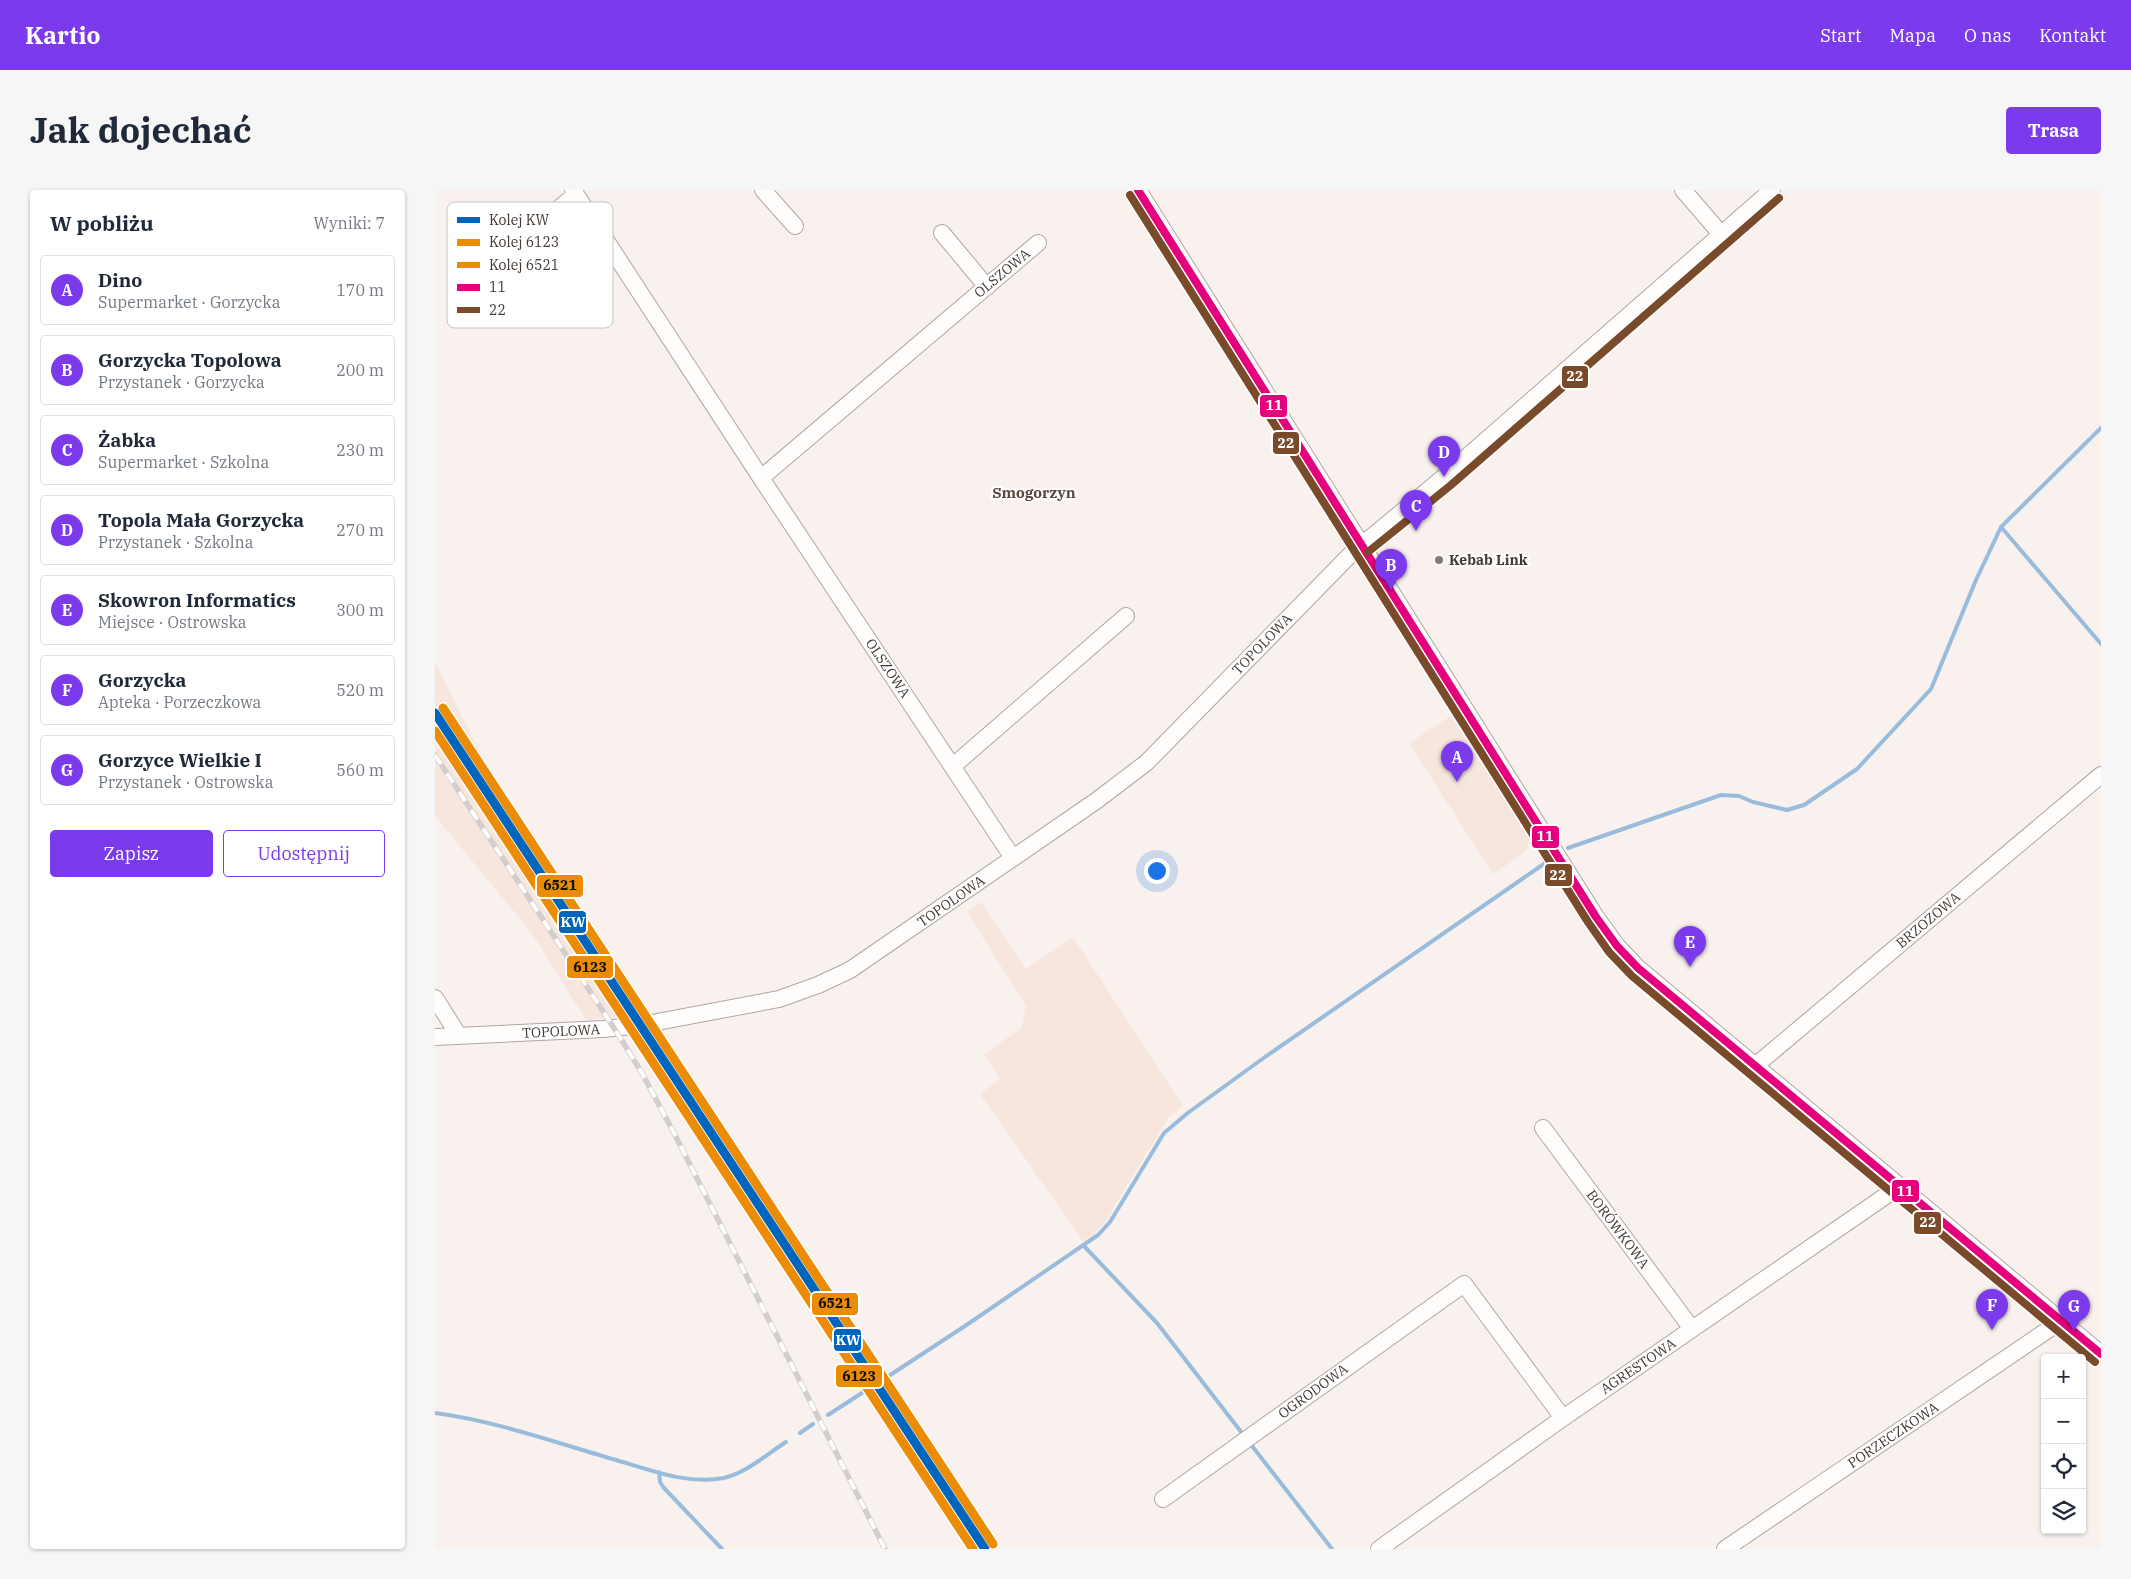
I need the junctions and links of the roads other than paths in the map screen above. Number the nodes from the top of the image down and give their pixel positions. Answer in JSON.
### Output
{"nodes":[{"id":1,"x":763,"y":190,"type":"edge"},
{"id":2,"x":1138,"y":190,"type":"edge"},
{"id":3,"x":1683,"y":190,"type":"edge"},
{"id":4,"x":1772,"y":190,"type":"edge"},
{"id":5,"x":575,"y":192,"type":"edge"},
{"id":6,"x":564,"y":202,"type":"edge"},
{"id":7,"x":795,"y":226,"type":"dead end"},
{"id":8,"x":942,"y":233,"type":"dead end"},
{"id":9,"x":1721,"y":234,"type":"junction"},
{"id":10,"x":1038,"y":243,"type":"dead end"},
{"id":11,"x":613,"y":250,"type":"edge"},
{"id":12,"x":987,"y":287,"type":"junction"},
{"id":13,"x":761,"y":478,"type":"junction"},
{"id":14,"x":1362,"y":544,"type":"junction"},
{"id":15,"x":1126,"y":616,"type":"dead end"},
{"id":16,"x":953,"y":766,"type":"junction"},
{"id":17,"x":2101,"y":775,"type":"edge"},
{"id":18,"x":1013,"y":858,"type":"junction"},
{"id":19,"x":435,"y":998,"type":"edge"},
{"id":20,"x":459,"y":1036,"type":"junction"},
{"id":21,"x":435,"y":1037,"type":"edge"},
{"id":22,"x":1755,"y":1066,"type":"junction"},
{"id":23,"x":1543,"y":1128,"type":"dead end"},
{"id":24,"x":1900,"y":1186,"type":"junction"},
{"id":25,"x":2061,"y":1321,"type":"junction"},
{"id":26,"x":1692,"y":1329,"type":"junction"},
{"id":27,"x":2101,"y":1354,"type":"edge"},
{"id":28,"x":1563,"y":1418,"type":"junction"},
{"id":29,"x":1163,"y":1499,"type":"dead end"},
{"id":30,"x":1379,"y":1549,"type":"edge"},
{"id":31,"x":1725,"y":1549,"type":"edge"}],
"edges":[{"from":1,"to":7,"type":"street"},
{"from":2,"to":14,"type":"street"},
{"from":3,"to":9,"type":"street"},
{"from":4,"to":9,"type":"street","name":"TOPOLOWA"},
{"from":5,"to":6,"type":"street"},
{"from":8,"to":12,"type":"street"},
{"from":9,"to":14,"type":"street","name":"TOPOLOWA"},
{"from":10,"to":12,"type":"street","name":"OLSZOWA"},
{"from":11,"to":13,"type":"street","name":"OLSZOWA"},
{"from":12,"to":13,"type":"street","name":"OLSZOWA"},
{"from":13,"to":16,"type":"street","name":"OLSZOWA"},
{"from":14,"to":18,"type":"street","name":"TOPOLOWA"},
{"from":14,"to":22,"type":"street"},
{"from":15,"to":16,"type":"street"},
{"from":16,"to":18,"type":"street","name":"OLSZOWA"},
{"from":17,"to":22,"type":"street","name":"BRZOZOWA"},
{"from":18,"to":20,"type":"street","name":"TOPOLOWA"},
{"from":19,"to":20,"type":"street"},
{"from":20,"to":21,"type":"street","name":"TOPOLOWA"},
{"from":22,"to":24,"type":"street"},
{"from":23,"to":26,"type":"street","name":"BORÓWKOWA"},
{"from":24,"to":25,"type":"street"},
{"from":24,"to":26,"type":"street","name":"AGRESTOWA"},
{"from":25,"to":27,"type":"street"},
{"from":25,"to":31,"type":"street","name":"PORZECZKOWA"},
{"from":26,"to":28,"type":"street","name":"AGRESTOWA"},
{"from":28,"to":29,"type":"street","name":"OGRODOWA"},
{"from":28,"to":30,"type":"street","name":"AGRESTOWA"}]}
